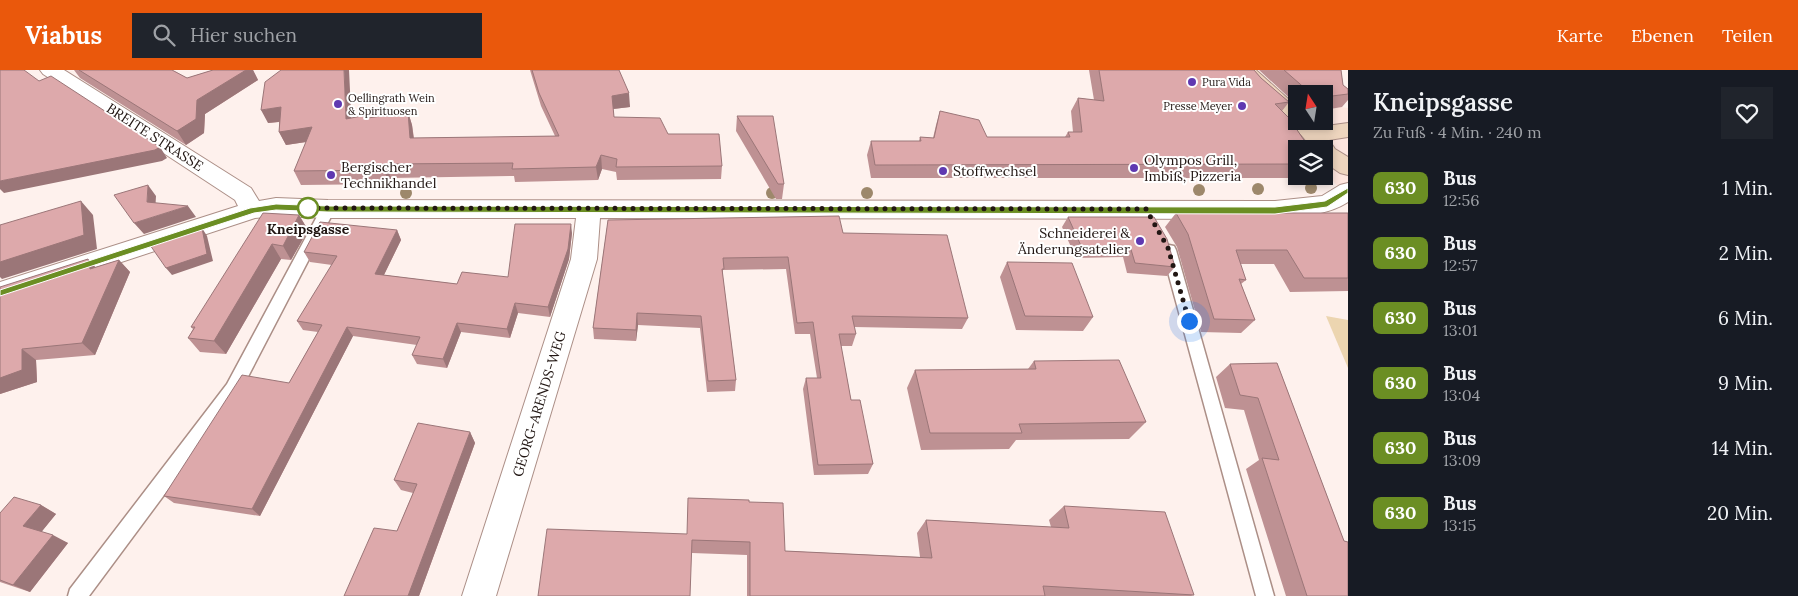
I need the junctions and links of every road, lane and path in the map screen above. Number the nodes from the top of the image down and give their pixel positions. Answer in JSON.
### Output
{"nodes":[{"id":1,"x":50,"y":70,"type":"edge"},
{"id":2,"x":1244,"y":70,"type":"edge"},
{"id":3,"x":1288,"y":111,"type":"edge"},
{"id":4,"x":1348,"y":130,"type":"edge"},
{"id":5,"x":1315,"y":138,"type":"edge"},
{"id":6,"x":1348,"y":167,"type":"edge"},
{"id":7,"x":1348,"y":191,"type":"edge"},
{"id":8,"x":264,"y":209,"type":"junction"},
{"id":9,"x":328,"y":209,"type":"junction"},
{"id":10,"x":589,"y":209,"type":"junction"},
{"id":11,"x":1153,"y":222,"type":"junction"},
{"id":12,"x":0,"y":292,"type":"edge"},
{"id":13,"x":77,"y":596,"type":"edge"},
{"id":14,"x":479,"y":596,"type":"edge"},
{"id":15,"x":1265,"y":596,"type":"edge"}],
"edges":[{"from":1,"to":8,"type":"street","name":"BREITE STRASSE"},
{"from":2,"to":3,"type":"main road"},
{"from":4,"to":5,"type":"main road"},
{"from":5,"to":6,"type":"main road"},
{"from":7,"to":11,"type":"street"},
{"from":8,"to":9,"type":"street"},
{"from":8,"to":12,"type":"street"},
{"from":9,"to":10,"type":"street"},
{"from":9,"to":13,"type":"lane"},
{"from":10,"to":11,"type":"street"},
{"from":10,"to":14,"type":"street","name":"GEORG-ARENDS-WEG"},
{"from":11,"to":15,"type":"lane"}]}
